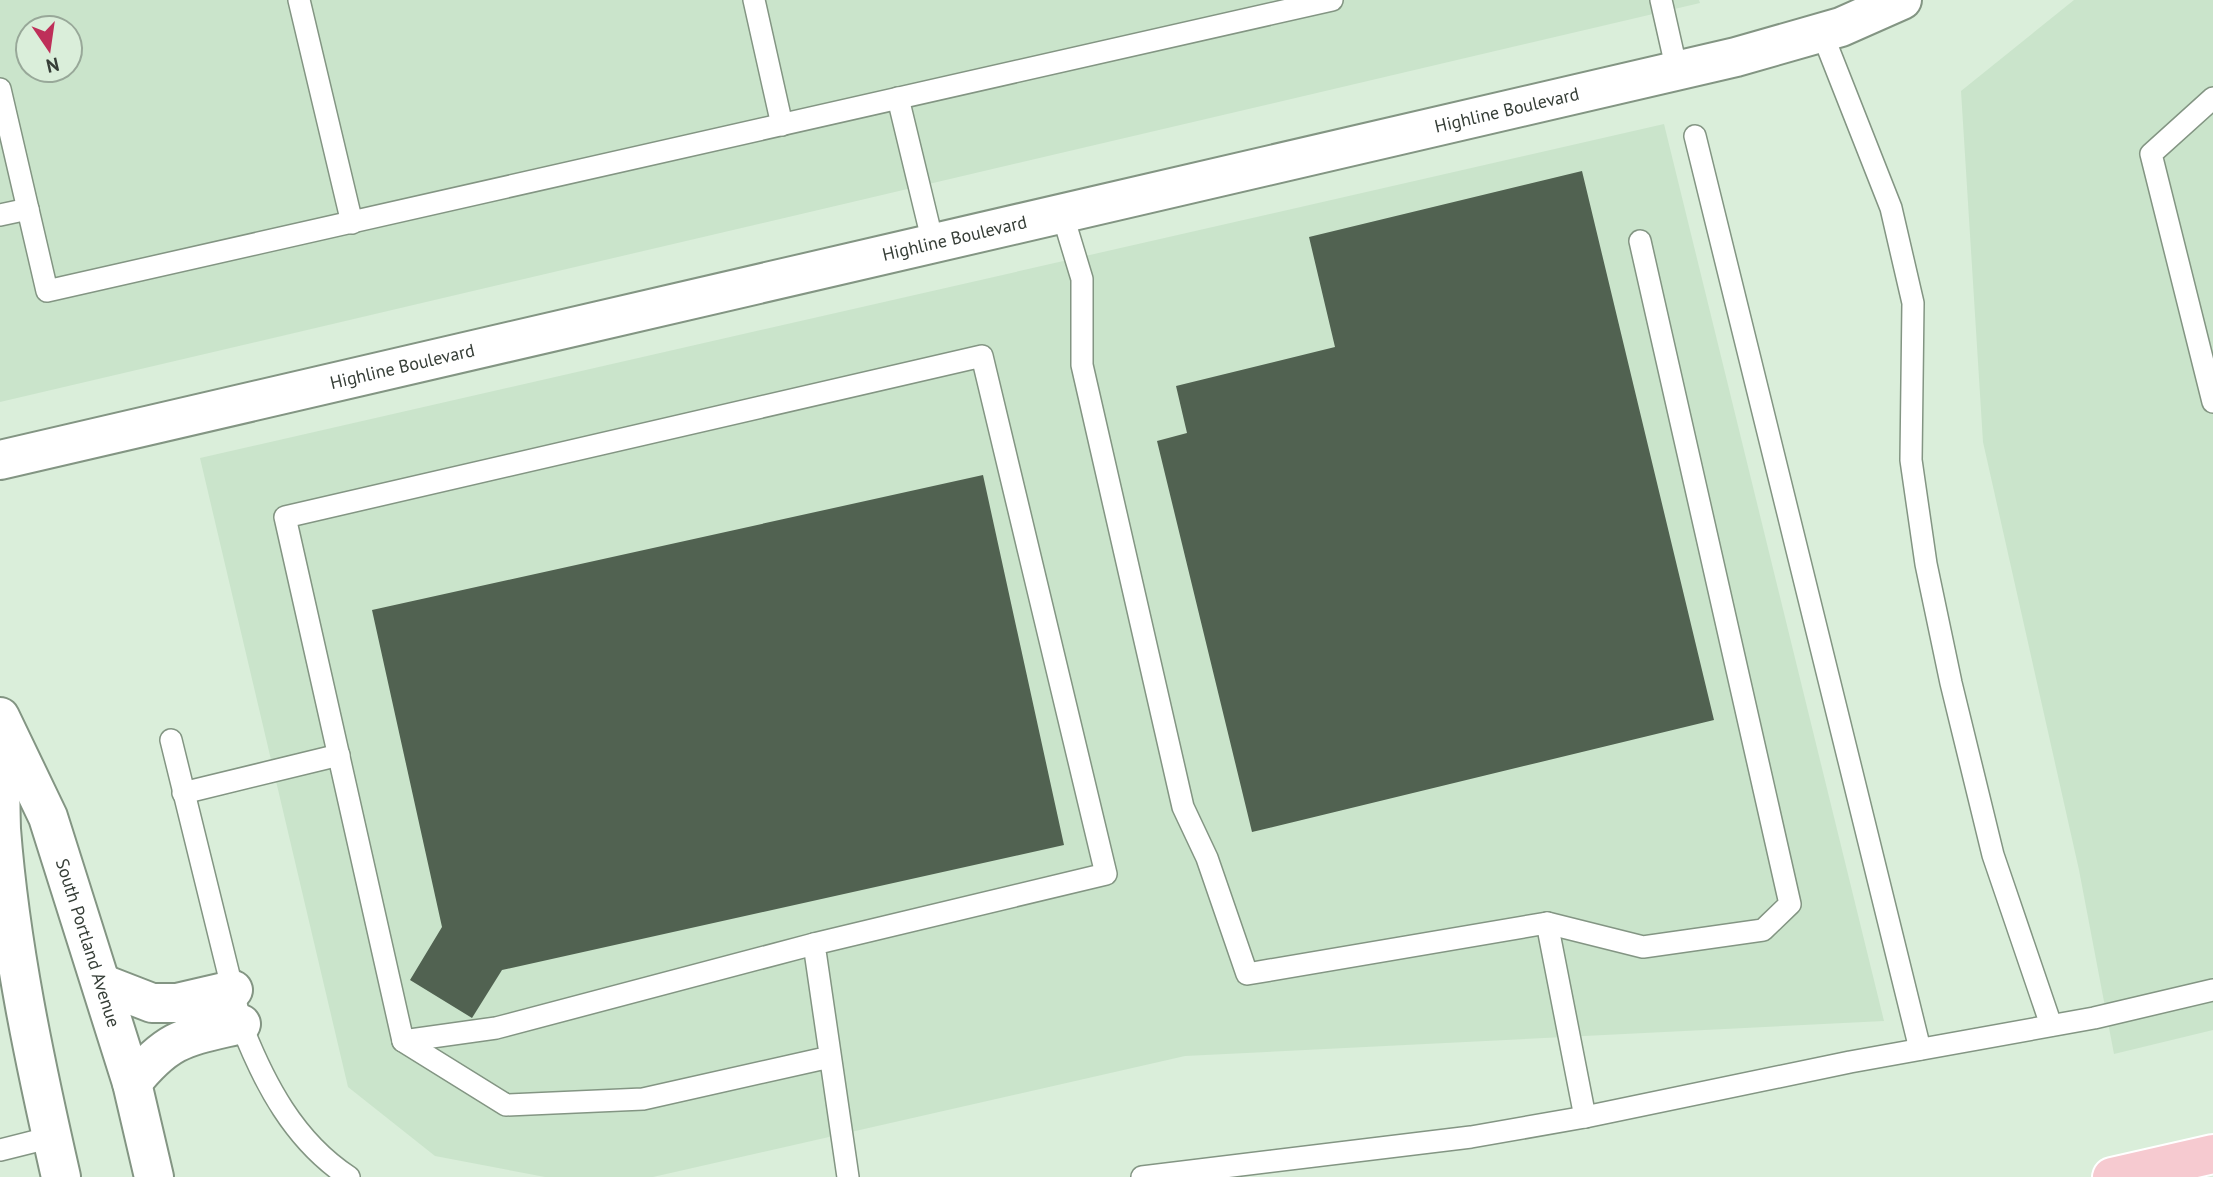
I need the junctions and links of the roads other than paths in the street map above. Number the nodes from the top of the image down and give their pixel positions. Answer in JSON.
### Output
{"nodes":[{"id":1,"x":299,"y":0,"type":"edge"},
{"id":2,"x":754,"y":0,"type":"edge"},
{"id":3,"x":1332,"y":0,"type":"edge"},
{"id":4,"x":1661,"y":0,"type":"edge"},
{"id":5,"x":1902,"y":0,"type":"edge"},
{"id":6,"x":1822,"y":33,"type":"junction"},
{"id":7,"x":1677,"y":71,"type":"junction"},
{"id":8,"x":0,"y":89,"type":"edge"},
{"id":9,"x":898,"y":98,"type":"junction"},
{"id":10,"x":2213,"y":98,"type":"edge"},
{"id":11,"x":782,"y":125,"type":"junction"},
{"id":12,"x":1695,"y":136,"type":"dead end"},
{"id":13,"x":28,"y":209,"type":"junction"},
{"id":14,"x":1062,"y":213,"type":"junction"},
{"id":15,"x":0,"y":215,"type":"edge"},
{"id":16,"x":352,"y":223,"type":"junction"},
{"id":17,"x":1640,"y":241,"type":"dead end"},
{"id":18,"x":933,"y":243,"type":"junction"},
{"id":19,"x":2213,"y":402,"type":"edge"},
{"id":20,"x":0,"y":460,"type":"edge"},
{"id":21,"x":0,"y":717,"type":"edge"},
{"id":22,"x":171,"y":740,"type":"dead end"},
{"id":23,"x":339,"y":755,"type":"junction"},
{"id":24,"x":183,"y":793,"type":"junction"},
{"id":25,"x":4,"y":889,"type":"edge"},
{"id":26,"x":1547,"y":923,"type":"junction"},
{"id":27,"x":814,"y":944,"type":"junction"},
{"id":28,"x":103,"y":984,"type":"junction"},
{"id":29,"x":2213,"y":990,"type":"edge"},
{"id":30,"x":237,"y":1007,"type":"junction"},
{"id":31,"x":2051,"y":1025,"type":"junction"},
{"id":32,"x":403,"y":1041,"type":"junction"},
{"id":33,"x":1920,"y":1049,"type":"junction"},
{"id":34,"x":830,"y":1057,"type":"junction"},
{"id":35,"x":132,"y":1083,"type":"junction"},
{"id":36,"x":1585,"y":1117,"type":"junction"},
{"id":37,"x":52,"y":1137,"type":"junction"},
{"id":38,"x":0,"y":1150,"type":"edge"},
{"id":39,"x":2213,"y":1154,"type":"edge"},
{"id":40,"x":61,"y":1177,"type":"edge"},
{"id":41,"x":154,"y":1177,"type":"edge"},
{"id":42,"x":349,"y":1177,"type":"edge"},
{"id":43,"x":848,"y":1177,"type":"edge"},
{"id":44,"x":1142,"y":1177,"type":"edge"},
{"id":45,"x":2112,"y":1177,"type":"edge"}],
"edges":[{"from":1,"to":16,"type":"lane"},
{"from":2,"to":11,"type":"lane"},
{"from":3,"to":9,"type":"lane"},
{"from":4,"to":7,"type":"lane"},
{"from":5,"to":6,"type":"street","name":"Highline Boulevard"},
{"from":6,"to":7,"type":"street","name":"Highline Boulevard"},
{"from":6,"to":31,"type":"lane"},
{"from":7,"to":14,"type":"street","name":"Highline Boulevard"},
{"from":8,"to":13,"type":"lane"},
{"from":9,"to":11,"type":"lane"},
{"from":9,"to":18,"type":"lane"},
{"from":10,"to":19,"type":"lane"},
{"from":11,"to":16,"type":"lane"},
{"from":12,"to":33,"type":"lane"},
{"from":13,"to":15,"type":"lane"},
{"from":13,"to":16,"type":"lane"},
{"from":14,"to":18,"type":"street","name":"Highline Boulevard"},
{"from":14,"to":26,"type":"lane"},
{"from":17,"to":26,"type":"lane"},
{"from":18,"to":20,"type":"street","name":"Highline Boulevard"},
{"from":21,"to":25,"type":"street","name":"South Portland Avenue"},
{"from":21,"to":28,"type":"street","name":"South Portland Avenue"},
{"from":22,"to":24,"type":"lane"},
{"from":23,"to":24,"type":"lane"},
{"from":23,"to":27,"type":"lane"},
{"from":23,"to":32,"type":"lane"},
{"from":24,"to":30,"type":"lane"},
{"from":25,"to":37,"type":"street","name":"South Portland Avenue"},
{"from":26,"to":36,"type":"lane"},
{"from":27,"to":32,"type":"lane"},
{"from":27,"to":34,"type":"lane"},
{"from":28,"to":30,"type":"street"},
{"from":28,"to":35,"type":"street","name":"South Portland Avenue"},
{"from":29,"to":31,"type":"lane"},
{"from":30,"to":35,"type":"street"},
{"from":30,"to":42,"type":"lane"},
{"from":31,"to":33,"type":"lane"},
{"from":32,"to":34,"type":"lane"},
{"from":33,"to":36,"type":"lane"},
{"from":34,"to":43,"type":"lane"},
{"from":35,"to":41,"type":"street","name":"South Portland Avenue"},
{"from":36,"to":44,"type":"lane"},
{"from":37,"to":38,"type":"lane"},
{"from":37,"to":40,"type":"street","name":"South Portland Avenue"},
{"from":39,"to":45,"type":"highway"}]}
